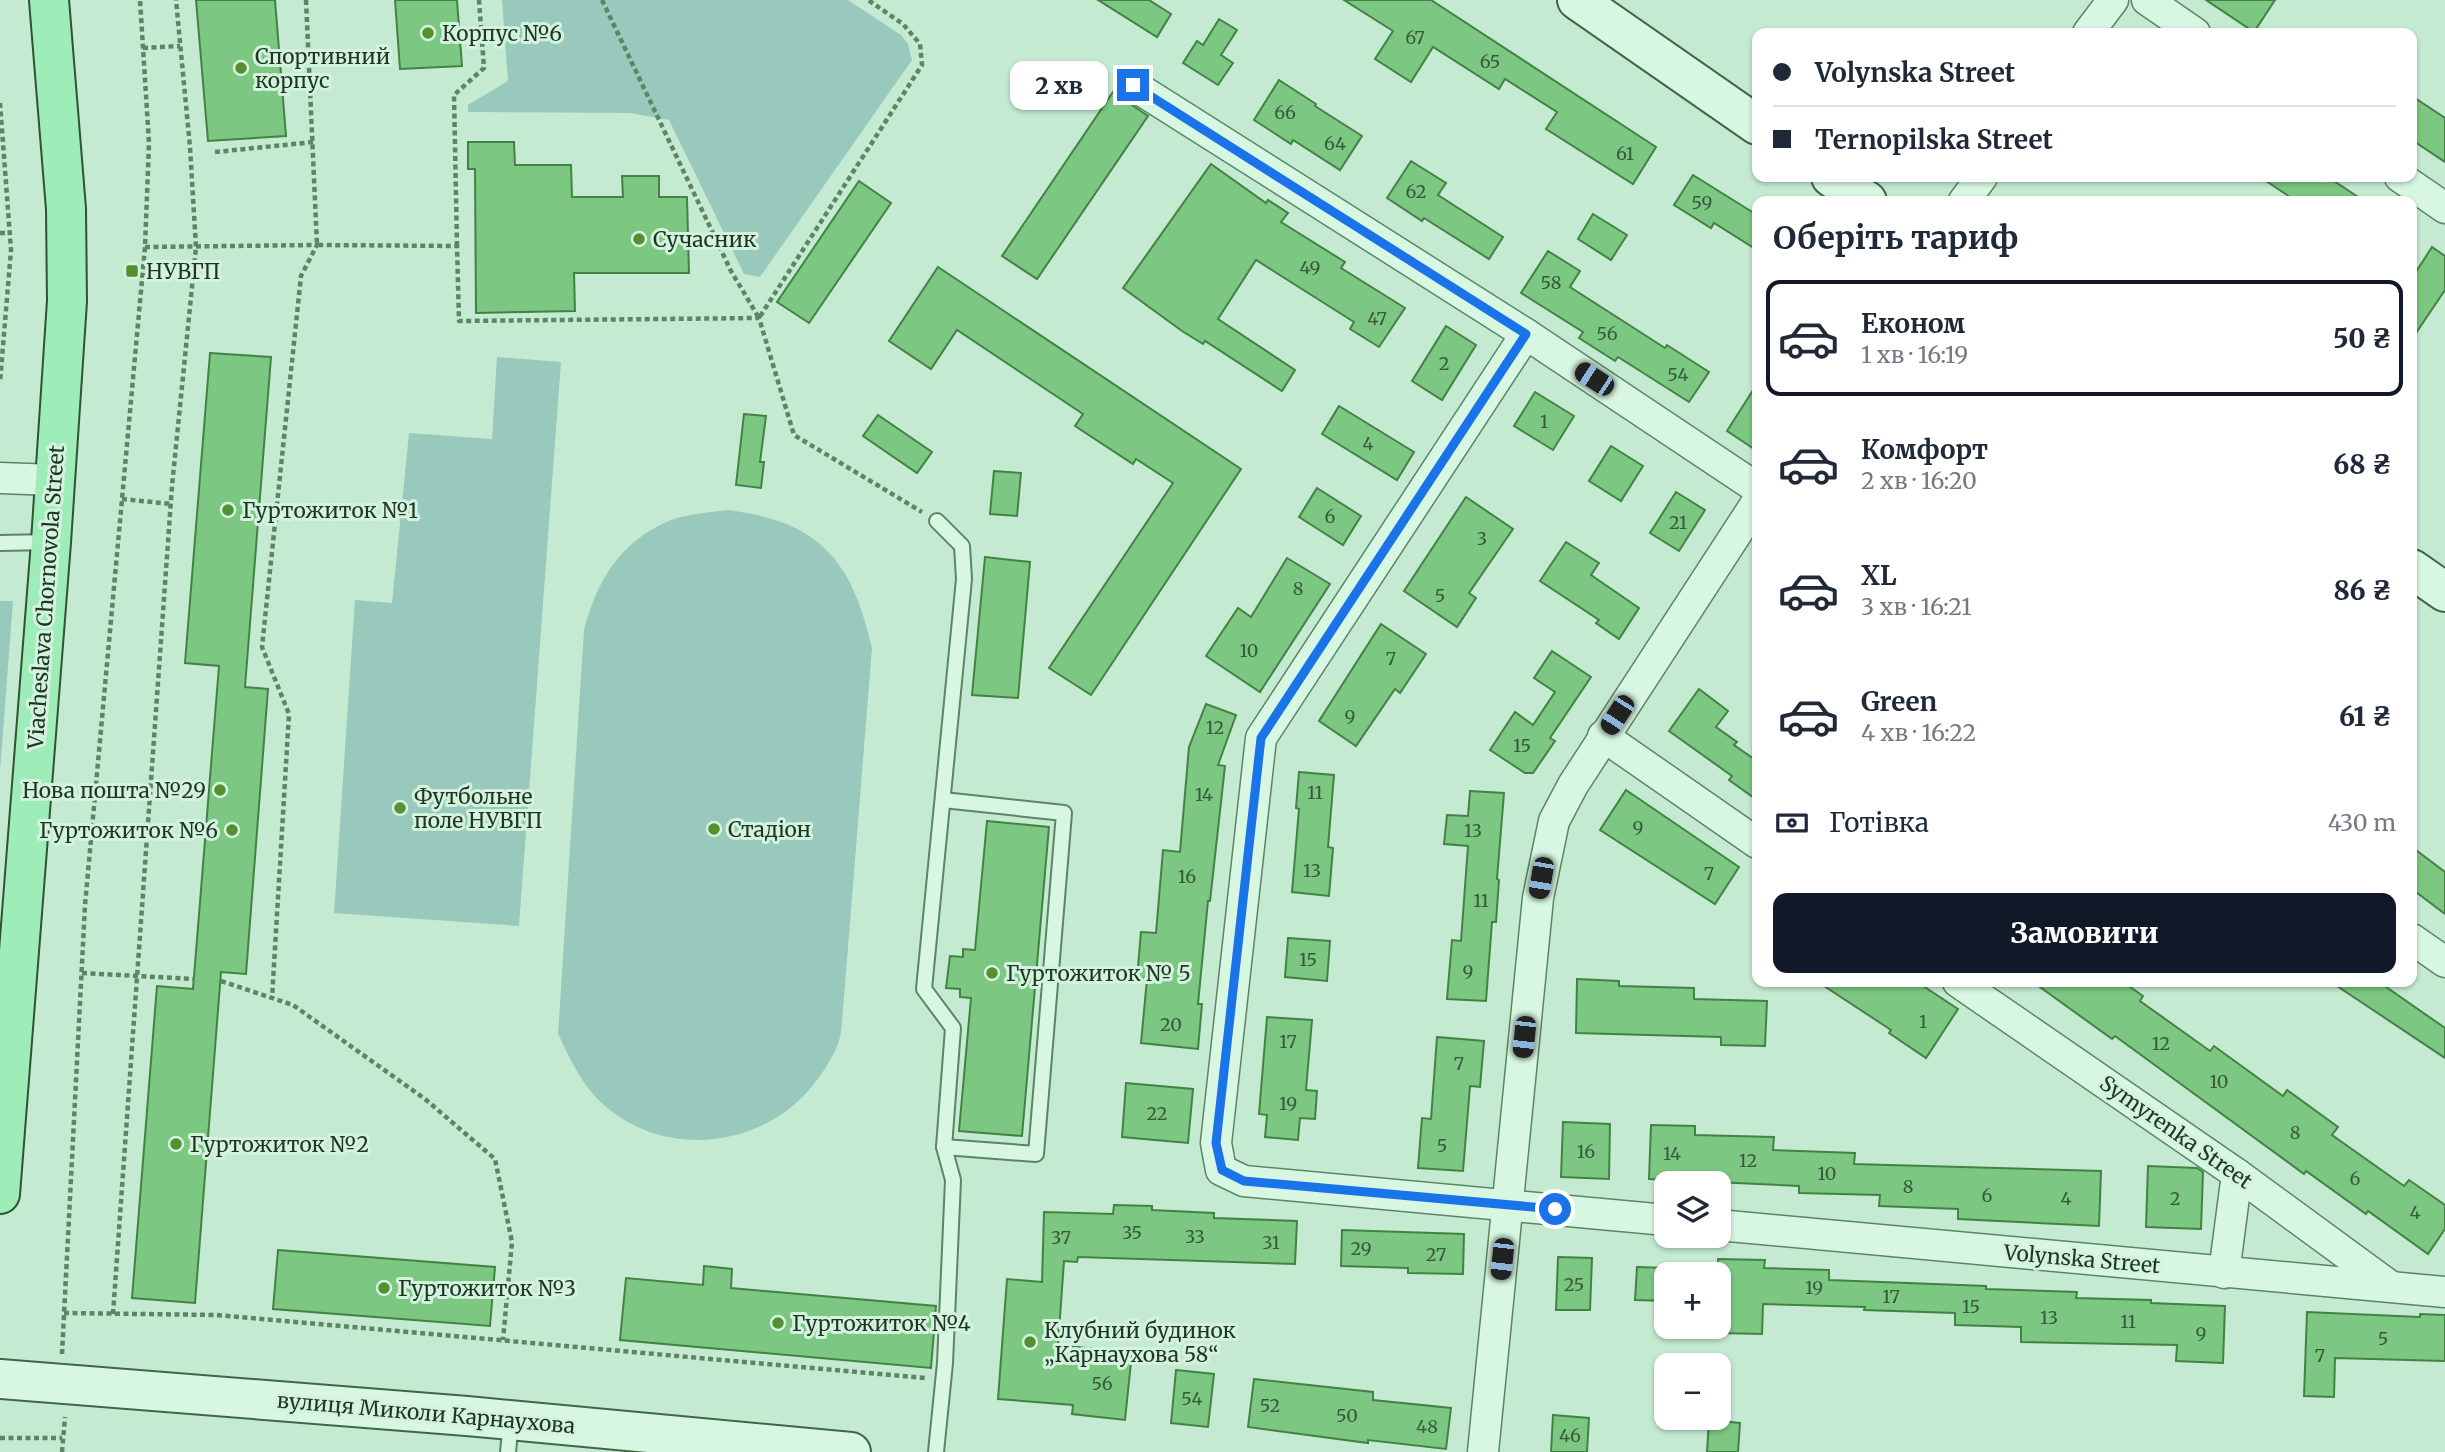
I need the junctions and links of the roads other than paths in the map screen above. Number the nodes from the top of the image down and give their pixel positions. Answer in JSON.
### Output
{"nodes":[{"id":1,"x":49,"y":0,"type":"edge"},
{"id":2,"x":1577,"y":0,"type":"edge"},
{"id":3,"x":2113,"y":0,"type":"edge"},
{"id":4,"x":2147,"y":0,"type":"edge"},
{"id":5,"x":2092,"y":28,"type":"edge"},
{"id":6,"x":2188,"y":28,"type":"edge"},
{"id":7,"x":1133,"y":85,"type":"dead end"},
{"id":8,"x":1752,"y":122,"type":"edge"},
{"id":9,"x":1838,"y":182,"type":"edge"},
{"id":10,"x":2407,"y":182,"type":"edge"},
{"id":11,"x":1860,"y":196,"type":"edge"},
{"id":12,"x":2445,"y":208,"type":"edge"},
{"id":13,"x":1526,"y":334,"type":"junction"},
{"id":14,"x":0,"y":478,"type":"edge"},
{"id":15,"x":55,"y":480,"type":"junction"},
{"id":16,"x":1752,"y":485,"type":"edge"},
{"id":17,"x":1752,"y":510,"type":"edge"},
{"id":18,"x":937,"y":521,"type":"road end"},
{"id":19,"x":51,"y":542,"type":"junction"},
{"id":20,"x":0,"y":543,"type":"edge"},
{"id":21,"x":2417,"y":572,"type":"edge"},
{"id":22,"x":2445,"y":592,"type":"edge"},
{"id":23,"x":1603,"y":736,"type":"junction"},
{"id":24,"x":943,"y":800,"type":"junction"},
{"id":25,"x":1752,"y":840,"type":"edge"},
{"id":26,"x":2417,"y":942,"type":"edge"},
{"id":27,"x":2445,"y":962,"type":"edge"},
{"id":28,"x":1965,"y":987,"type":"edge"},
{"id":29,"x":944,"y":1147,"type":"junction"},
{"id":30,"x":2237,"y":1174,"type":"junction"},
{"id":31,"x":0,"y":1194,"type":"edge"},
{"id":32,"x":1508,"y":1204,"type":"junction"},
{"id":33,"x":1654,"y":1219,"type":"edge"},
{"id":34,"x":1731,"y":1226,"type":"edge"},
{"id":35,"x":2224,"y":1273,"type":"junction"},
{"id":36,"x":2390,"y":1286,"type":"junction"},
{"id":37,"x":2445,"y":1292,"type":"edge"},
{"id":38,"x":0,"y":1379,"type":"edge"},
{"id":39,"x":510,"y":1436,"type":"edge"},
{"id":40,"x":851,"y":1452,"type":"edge"},
{"id":41,"x":936,"y":1452,"type":"edge"},
{"id":42,"x":1483,"y":1452,"type":"edge"}],
"edges":[{"from":1,"to":15,"type":"main road","name":"Viacheslava Chornovola Street"},
{"from":2,"to":8,"type":"main road"},
{"from":3,"to":5,"type":"street"},
{"from":4,"to":6,"type":"street"},
{"from":7,"to":13,"type":"street"},
{"from":9,"to":11,"type":"main road"},
{"from":10,"to":12,"type":"street"},
{"from":13,"to":16,"type":"street"},
{"from":13,"to":32,"type":"street"},
{"from":14,"to":15,"type":"street"},
{"from":15,"to":19,"type":"main road","name":"Viacheslava Chornovola Street"},
{"from":17,"to":23,"type":"street"},
{"from":18,"to":24,"type":"lane"},
{"from":19,"to":20,"type":"lane"},
{"from":19,"to":31,"type":"main road","name":"Viacheslava Chornovola Street"},
{"from":21,"to":22,"type":"main road"},
{"from":23,"to":25,"type":"street"},
{"from":23,"to":32,"type":"street"},
{"from":24,"to":29,"type":"lane"},
{"from":24,"to":29,"type":"lane"},
{"from":26,"to":27,"type":"street"},
{"from":28,"to":30,"type":"street","name":"Symyrenka Street"},
{"from":29,"to":41,"type":"lane"},
{"from":30,"to":35,"type":"street"},
{"from":30,"to":36,"type":"street","name":"Symyrenka Street"},
{"from":32,"to":33,"type":"street"},
{"from":32,"to":42,"type":"street"},
{"from":34,"to":35,"type":"street","name":"Volynska Street"},
{"from":35,"to":36,"type":"street","name":"Volynska Street"},
{"from":36,"to":37,"type":"street","name":"Volynska Street"},
{"from":38,"to":39,"type":"main road","name":"вулиця Миколи Карнаухова"},
{"from":39,"to":40,"type":"main road","name":"вулиця Миколи Карнаухова"}]}
